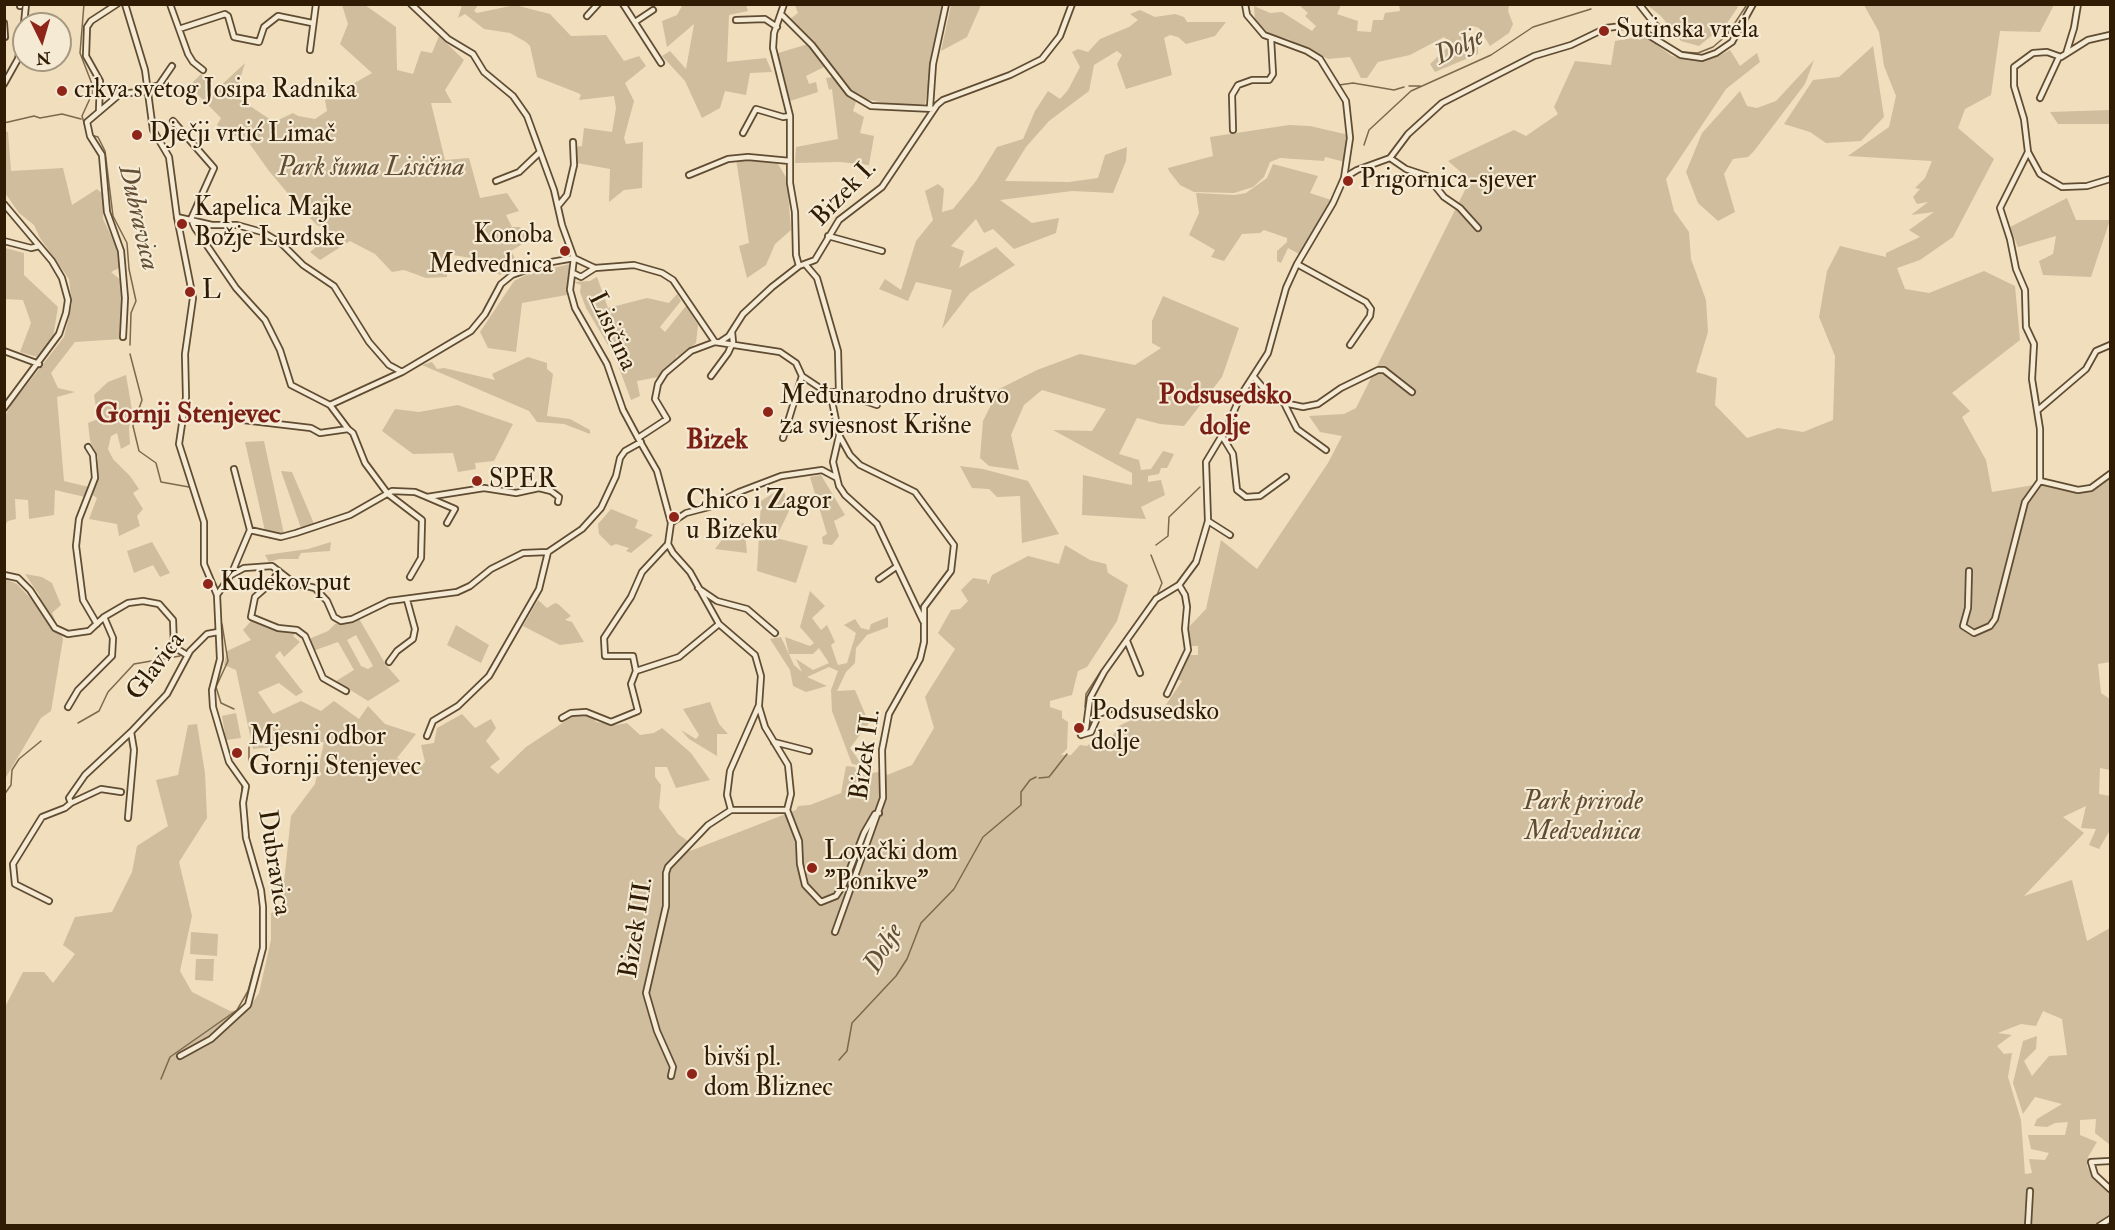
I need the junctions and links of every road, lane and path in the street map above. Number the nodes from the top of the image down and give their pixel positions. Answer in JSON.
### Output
{"nodes":[{"id":1,"x":117,"y":4,"type":"edge"},
{"id":2,"x":125,"y":4,"type":"edge"},
{"id":3,"x":170,"y":4,"type":"edge"},
{"id":4,"x":316,"y":4,"type":"edge"},
{"id":5,"x":411,"y":4,"type":"edge"},
{"id":6,"x":598,"y":4,"type":"edge"},
{"id":7,"x":623,"y":4,"type":"edge"},
{"id":8,"x":784,"y":4,"type":"edge"},
{"id":9,"x":946,"y":4,"type":"edge"},
{"id":10,"x":1072,"y":4,"type":"edge"},
{"id":11,"x":1245,"y":4,"type":"edge"},
{"id":12,"x":1639,"y":4,"type":"edge"},
{"id":13,"x":1754,"y":4,"type":"edge"},
{"id":14,"x":2078,"y":4,"type":"edge"},
{"id":15,"x":653,"y":10,"type":"dead end"},
{"id":16,"x":783,"y":15,"type":"junction"},
{"id":17,"x":587,"y":16,"type":"dead end"},
{"id":18,"x":736,"y":20,"type":"dead end"},
{"id":19,"x":635,"y":22,"type":"junction"},
{"id":20,"x":4,"y":23,"type":"edge"},
{"id":21,"x":312,"y":23,"type":"junction"},
{"id":22,"x":777,"y":27,"type":"junction"},
{"id":23,"x":179,"y":28,"type":"junction"},
{"id":24,"x":2110,"y":35,"type":"edge"},
{"id":25,"x":5,"y":37,"type":"edge"},
{"id":26,"x":1271,"y":39,"type":"junction"},
{"id":27,"x":1658,"y":41,"type":"junction"},
{"id":28,"x":310,"y":50,"type":"dead end"},
{"id":29,"x":2066,"y":54,"type":"junction"},
{"id":30,"x":2059,"y":57,"type":"junction"},
{"id":31,"x":661,"y":63,"type":"dead end"},
{"id":32,"x":172,"y":66,"type":"dead end"},
{"id":33,"x":12,"y":70,"type":"edge"},
{"id":34,"x":202,"y":70,"type":"dead end"},
{"id":35,"x":4,"y":84,"type":"edge"},
{"id":36,"x":148,"y":90,"type":"junction"},
{"id":37,"x":2040,"y":98,"type":"dead end"},
{"id":38,"x":932,"y":108,"type":"junction"},
{"id":39,"x":99,"y":111,"type":"junction"},
{"id":40,"x":790,"y":116,"type":"junction"},
{"id":41,"x":173,"y":121,"type":"dead end"},
{"id":42,"x":1233,"y":130,"type":"dead end"},
{"id":43,"x":743,"y":133,"type":"dead end"},
{"id":44,"x":573,"y":142,"type":"dead end"},
{"id":45,"x":540,"y":152,"type":"junction"},
{"id":46,"x":2028,"y":152,"type":"junction"},
{"id":47,"x":1390,"y":158,"type":"junction"},
{"id":48,"x":790,"y":161,"type":"junction"},
{"id":49,"x":689,"y":175,"type":"dead end"},
{"id":50,"x":1344,"y":178,"type":"junction"},
{"id":51,"x":2110,"y":179,"type":"edge"},
{"id":52,"x":496,"y":181,"type":"dead end"},
{"id":53,"x":4,"y":204,"type":"edge"},
{"id":54,"x":558,"y":206,"type":"junction"},
{"id":55,"x":177,"y":218,"type":"junction"},
{"id":56,"x":192,"y":219,"type":"junction"},
{"id":57,"x":1478,"y":228,"type":"dead end"},
{"id":58,"x":828,"y":236,"type":"junction"},
{"id":59,"x":4,"y":241,"type":"edge"},
{"id":60,"x":39,"y":246,"type":"junction"},
{"id":61,"x":882,"y":251,"type":"dead end"},
{"id":62,"x":574,"y":258,"type":"junction"},
{"id":63,"x":805,"y":264,"type":"junction"},
{"id":64,"x":1297,"y":264,"type":"junction"},
{"id":65,"x":799,"y":266,"type":"junction"},
{"id":66,"x":595,"y":268,"type":"junction"},
{"id":67,"x":573,"y":273,"type":"junction"},
{"id":68,"x":732,"y":332,"type":"junction"},
{"id":69,"x":123,"y":338,"type":"dead end"},
{"id":70,"x":718,"y":342,"type":"junction"},
{"id":71,"x":732,"y":345,"type":"junction"},
{"id":72,"x":1350,"y":345,"type":"dead end"},
{"id":73,"x":2110,"y":345,"type":"edge"},
{"id":74,"x":4,"y":351,"type":"edge"},
{"id":75,"x":39,"y":364,"type":"junction"},
{"id":76,"x":402,"y":372,"type":"junction"},
{"id":77,"x":711,"y":376,"type":"dead end"},
{"id":78,"x":802,"y":376,"type":"junction"},
{"id":79,"x":1254,"y":377,"type":"junction"},
{"id":80,"x":826,"y":392,"type":"junction"},
{"id":81,"x":839,"y":392,"type":"junction"},
{"id":82,"x":1413,"y":392,"type":"dead end"},
{"id":83,"x":1284,"y":403,"type":"junction"},
{"id":84,"x":330,"y":405,"type":"junction"},
{"id":85,"x":877,"y":405,"type":"dead end"},
{"id":86,"x":4,"y":408,"type":"edge"},
{"id":87,"x":2038,"y":410,"type":"junction"},
{"id":88,"x":184,"y":413,"type":"junction"},
{"id":89,"x":348,"y":429,"type":"junction"},
{"id":90,"x":839,"y":435,"type":"junction"},
{"id":91,"x":1222,"y":436,"type":"junction"},
{"id":92,"x":783,"y":438,"type":"dead end"},
{"id":93,"x":639,"y":440,"type":"junction"},
{"id":94,"x":88,"y":447,"type":"dead end"},
{"id":95,"x":1326,"y":450,"type":"dead end"},
{"id":96,"x":234,"y":469,"type":"dead end"},
{"id":97,"x":2110,"y":474,"type":"edge"},
{"id":98,"x":1286,"y":477,"type":"dead end"},
{"id":99,"x":837,"y":478,"type":"junction"},
{"id":100,"x":2040,"y":482,"type":"junction"},
{"id":101,"x":388,"y":494,"type":"junction"},
{"id":102,"x":427,"y":497,"type":"junction"},
{"id":103,"x":558,"y":502,"type":"dead end"},
{"id":104,"x":1208,"y":521,"type":"junction"},
{"id":105,"x":447,"y":523,"type":"dead end"},
{"id":106,"x":671,"y":523,"type":"junction"},
{"id":107,"x":250,"y":530,"type":"junction"},
{"id":108,"x":1230,"y":535,"type":"dead end"},
{"id":109,"x":668,"y":544,"type":"junction"},
{"id":110,"x":548,"y":552,"type":"junction"},
{"id":111,"x":896,"y":567,"type":"junction"},
{"id":112,"x":279,"y":571,"type":"junction"},
{"id":113,"x":1969,"y":571,"type":"dead end"},
{"id":114,"x":4,"y":575,"type":"edge"},
{"id":115,"x":231,"y":575,"type":"junction"},
{"id":116,"x":410,"y":577,"type":"dead end"},
{"id":117,"x":879,"y":579,"type":"dead end"},
{"id":118,"x":1179,"y":585,"type":"junction"},
{"id":119,"x":696,"y":586,"type":"junction"},
{"id":120,"x":217,"y":595,"type":"junction"},
{"id":121,"x":407,"y":600,"type":"junction"},
{"id":122,"x":104,"y":617,"type":"junction"},
{"id":123,"x":97,"y":624,"type":"junction"},
{"id":124,"x":719,"y":624,"type":"junction"},
{"id":125,"x":924,"y":624,"type":"junction"},
{"id":126,"x":218,"y":632,"type":"junction"},
{"id":127,"x":775,"y":633,"type":"dead end"},
{"id":128,"x":1126,"y":641,"type":"junction"},
{"id":129,"x":187,"y":655,"type":"junction"},
{"id":130,"x":389,"y":662,"type":"dead end"},
{"id":131,"x":636,"y":671,"type":"junction"},
{"id":132,"x":1140,"y":673,"type":"dead end"},
{"id":133,"x":346,"y":691,"type":"dead end"},
{"id":134,"x":1167,"y":694,"type":"dead end"},
{"id":135,"x":759,"y":705,"type":"junction"},
{"id":136,"x":68,"y":707,"type":"dead end"},
{"id":137,"x":1109,"y":710,"type":"dead end"},
{"id":138,"x":562,"y":718,"type":"dead end"},
{"id":139,"x":131,"y":732,"type":"junction"},
{"id":140,"x":427,"y":736,"type":"dead end"},
{"id":141,"x":774,"y":742,"type":"junction"},
{"id":142,"x":809,"y":752,"type":"dead end"},
{"id":143,"x":121,"y":792,"type":"dead end"},
{"id":144,"x":71,"y":803,"type":"junction"},
{"id":145,"x":731,"y":810,"type":"junction"},
{"id":146,"x":786,"y":810,"type":"junction"},
{"id":147,"x":879,"y":813,"type":"junction"},
{"id":148,"x":129,"y":818,"type":"dead end"},
{"id":149,"x":49,"y":901,"type":"dead end"},
{"id":150,"x":835,"y":932,"type":"dead end"},
{"id":151,"x":180,"y":1056,"type":"dead end"},
{"id":152,"x":671,"y":1076,"type":"dead end"},
{"id":153,"x":2110,"y":1161,"type":"edge"},
{"id":154,"x":2110,"y":1189,"type":"edge"},
{"id":155,"x":2030,"y":1191,"type":"dead end"},
{"id":156,"x":2110,"y":1219,"type":"edge"},
{"id":157,"x":2028,"y":1226,"type":"edge"},
{"id":158,"x":2099,"y":1226,"type":"edge"}],
"edges":[{"from":1,"to":39,"type":"street"},
{"from":2,"to":36,"type":"street","name":"Dubravica"},
{"from":3,"to":23,"type":"street"},
{"from":4,"to":21,"type":"street"},
{"from":5,"to":45,"type":"street","name":"Lisičina"},
{"from":6,"to":17,"type":"street"},
{"from":7,"to":19,"type":"street"},
{"from":8,"to":16,"type":"street"},
{"from":9,"to":38,"type":"street"},
{"from":10,"to":38,"type":"street"},
{"from":11,"to":26,"type":"street"},
{"from":12,"to":27,"type":"street"},
{"from":13,"to":27,"type":"street"},
{"from":14,"to":29,"type":"street"},
{"from":15,"to":19,"type":"street"},
{"from":16,"to":22,"type":"street"},
{"from":16,"to":38,"type":"street"},
{"from":18,"to":22,"type":"street"},
{"from":19,"to":31,"type":"street"},
{"from":20,"to":25,"type":"street"},
{"from":21,"to":23,"type":"street"},
{"from":21,"to":28,"type":"street"},
{"from":22,"to":40,"type":"street"},
{"from":23,"to":34,"type":"street"},
{"from":24,"to":29,"type":"street"},
{"from":26,"to":42,"type":"street"},
{"from":26,"to":50,"type":"street"},
{"from":27,"to":47,"type":"street"},
{"from":29,"to":30,"type":"street"},
{"from":30,"to":37,"type":"street"},
{"from":30,"to":46,"type":"street"},
{"from":32,"to":36,"type":"street"},
{"from":33,"to":35,"type":"street"},
{"from":36,"to":39,"type":"street"},
{"from":36,"to":55,"type":"street","name":"Dubravica"},
{"from":38,"to":58,"type":"street","name":"Bizek I."},
{"from":39,"to":69,"type":"street"},
{"from":40,"to":43,"type":"street"},
{"from":40,"to":48,"type":"street"},
{"from":41,"to":56,"type":"street"},
{"from":44,"to":54,"type":"street"},
{"from":45,"to":52,"type":"street"},
{"from":45,"to":54,"type":"street","name":"Lisičina"},
{"from":46,"to":51,"type":"street"},
{"from":46,"to":87,"type":"street"},
{"from":47,"to":50,"type":"street"},
{"from":47,"to":57,"type":"street"},
{"from":48,"to":49,"type":"street"},
{"from":48,"to":65,"type":"street"},
{"from":50,"to":64,"type":"street"},
{"from":53,"to":60,"type":"street"},
{"from":54,"to":62,"type":"street","name":"Lisičina"},
{"from":55,"to":56,"type":"street"},
{"from":55,"to":88,"type":"street","name":"Dubravica"},
{"from":56,"to":76,"type":"street"},
{"from":56,"to":84,"type":"street"},
{"from":58,"to":61,"type":"street"},
{"from":58,"to":63,"type":"street","name":"Bizek I."},
{"from":59,"to":60,"type":"street"},
{"from":60,"to":75,"type":"street"},
{"from":62,"to":66,"type":"street"},
{"from":62,"to":67,"type":"street","name":"Lisičina"},
{"from":62,"to":76,"type":"street"},
{"from":63,"to":65,"type":"street","name":"Bizek I."},
{"from":63,"to":81,"type":"street"},
{"from":64,"to":72,"type":"street"},
{"from":64,"to":79,"type":"street"},
{"from":65,"to":68,"type":"street","name":"Bizek I."},
{"from":66,"to":67,"type":"street"},
{"from":66,"to":70,"type":"street"},
{"from":67,"to":93,"type":"street","name":"Lisičina"},
{"from":68,"to":70,"type":"street","name":"Bizek I."},
{"from":68,"to":71,"type":"street"},
{"from":70,"to":71,"type":"street"},
{"from":70,"to":93,"type":"street"},
{"from":71,"to":77,"type":"street"},
{"from":71,"to":78,"type":"street"},
{"from":73,"to":87,"type":"street"},
{"from":74,"to":75,"type":"street"},
{"from":75,"to":86,"type":"street"},
{"from":76,"to":84,"type":"street"},
{"from":78,"to":80,"type":"street"},
{"from":78,"to":92,"type":"street"},
{"from":79,"to":83,"type":"street"},
{"from":79,"to":91,"type":"street"},
{"from":80,"to":81,"type":"street"},
{"from":80,"to":90,"type":"street","name":"Bizek II."},
{"from":81,"to":85,"type":"street"},
{"from":82,"to":83,"type":"street"},
{"from":83,"to":95,"type":"street"},
{"from":84,"to":89,"type":"street"},
{"from":87,"to":100,"type":"street"},
{"from":88,"to":89,"type":"street"},
{"from":88,"to":120,"type":"street","name":"Dubravica"},
{"from":89,"to":101,"type":"street"},
{"from":90,"to":99,"type":"street"},
{"from":90,"to":125,"type":"street","name":"Bizek II."},
{"from":91,"to":98,"type":"street"},
{"from":91,"to":104,"type":"street"},
{"from":93,"to":106,"type":"street"},
{"from":93,"to":110,"type":"street"},
{"from":94,"to":123,"type":"street"},
{"from":96,"to":107,"type":"street"},
{"from":97,"to":100,"type":"street"},
{"from":99,"to":106,"type":"street"},
{"from":99,"to":111,"type":"street"},
{"from":100,"to":113,"type":"street"},
{"from":101,"to":102,"type":"street"},
{"from":101,"to":107,"type":"street"},
{"from":101,"to":116,"type":"street"},
{"from":102,"to":103,"type":"street"},
{"from":102,"to":105,"type":"street"},
{"from":104,"to":108,"type":"street"},
{"from":104,"to":118,"type":"street"},
{"from":106,"to":109,"type":"street"},
{"from":107,"to":115,"type":"street"},
{"from":109,"to":119,"type":"street"},
{"from":109,"to":131,"type":"street"},
{"from":110,"to":121,"type":"street"},
{"from":110,"to":140,"type":"street"},
{"from":111,"to":117,"type":"street"},
{"from":111,"to":125,"type":"street"},
{"from":112,"to":115,"type":"street"},
{"from":112,"to":121,"type":"street"},
{"from":112,"to":133,"type":"street"},
{"from":114,"to":123,"type":"street"},
{"from":115,"to":120,"type":"street"},
{"from":118,"to":128,"type":"street"},
{"from":118,"to":134,"type":"street"},
{"from":119,"to":124,"type":"street"},
{"from":119,"to":127,"type":"street"},
{"from":120,"to":126,"type":"street","name":"Dubravica"},
{"from":121,"to":130,"type":"street"},
{"from":122,"to":123,"type":"street"},
{"from":122,"to":129,"type":"street"},
{"from":122,"to":136,"type":"street"},
{"from":124,"to":131,"type":"street"},
{"from":124,"to":135,"type":"street"},
{"from":125,"to":147,"type":"street","name":"Bizek II."},
{"from":126,"to":129,"type":"street","name":"Glavica"},
{"from":126,"to":151,"type":"street","name":"Dubravica"},
{"from":128,"to":132,"type":"street"},
{"from":128,"to":137,"type":"street"},
{"from":129,"to":139,"type":"street","name":"Glavica"},
{"from":131,"to":138,"type":"street"},
{"from":135,"to":141,"type":"street"},
{"from":135,"to":145,"type":"street"},
{"from":139,"to":144,"type":"street","name":"Glavica"},
{"from":139,"to":148,"type":"street","name":"Glavica"},
{"from":141,"to":142,"type":"street"},
{"from":141,"to":146,"type":"street"},
{"from":143,"to":144,"type":"street"},
{"from":144,"to":149,"type":"street"},
{"from":145,"to":146,"type":"street"},
{"from":145,"to":152,"type":"street","name":"Bizek III."},
{"from":146,"to":147,"type":"street"},
{"from":147,"to":150,"type":"street","name":"Bizek II."},
{"from":153,"to":154,"type":"street"},
{"from":155,"to":157,"type":"street"},
{"from":156,"to":158,"type":"street"}]}
